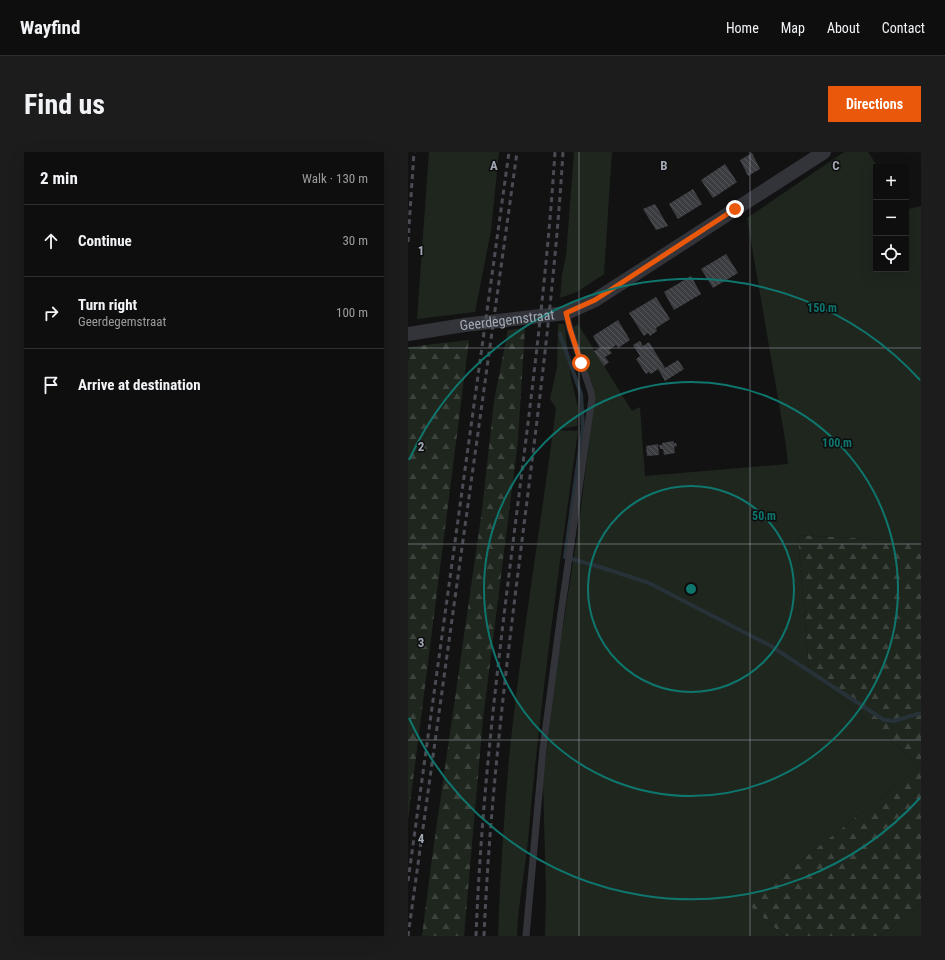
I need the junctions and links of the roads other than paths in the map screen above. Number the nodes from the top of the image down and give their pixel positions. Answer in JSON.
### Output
{"nodes":[{"id":1,"x":824,"y":152,"type":"edge"},
{"id":2,"x":566,"y":313,"type":"junction"},
{"id":3,"x":408,"y":334,"type":"edge"},
{"id":4,"x":526,"y":936,"type":"edge"}],
"edges":[{"from":1,"to":2,"type":"street","name":"Geerdegemstraat"},
{"from":2,"to":3,"type":"street","name":"Geerdegemstraat"},
{"from":2,"to":4,"type":"lane"}]}
